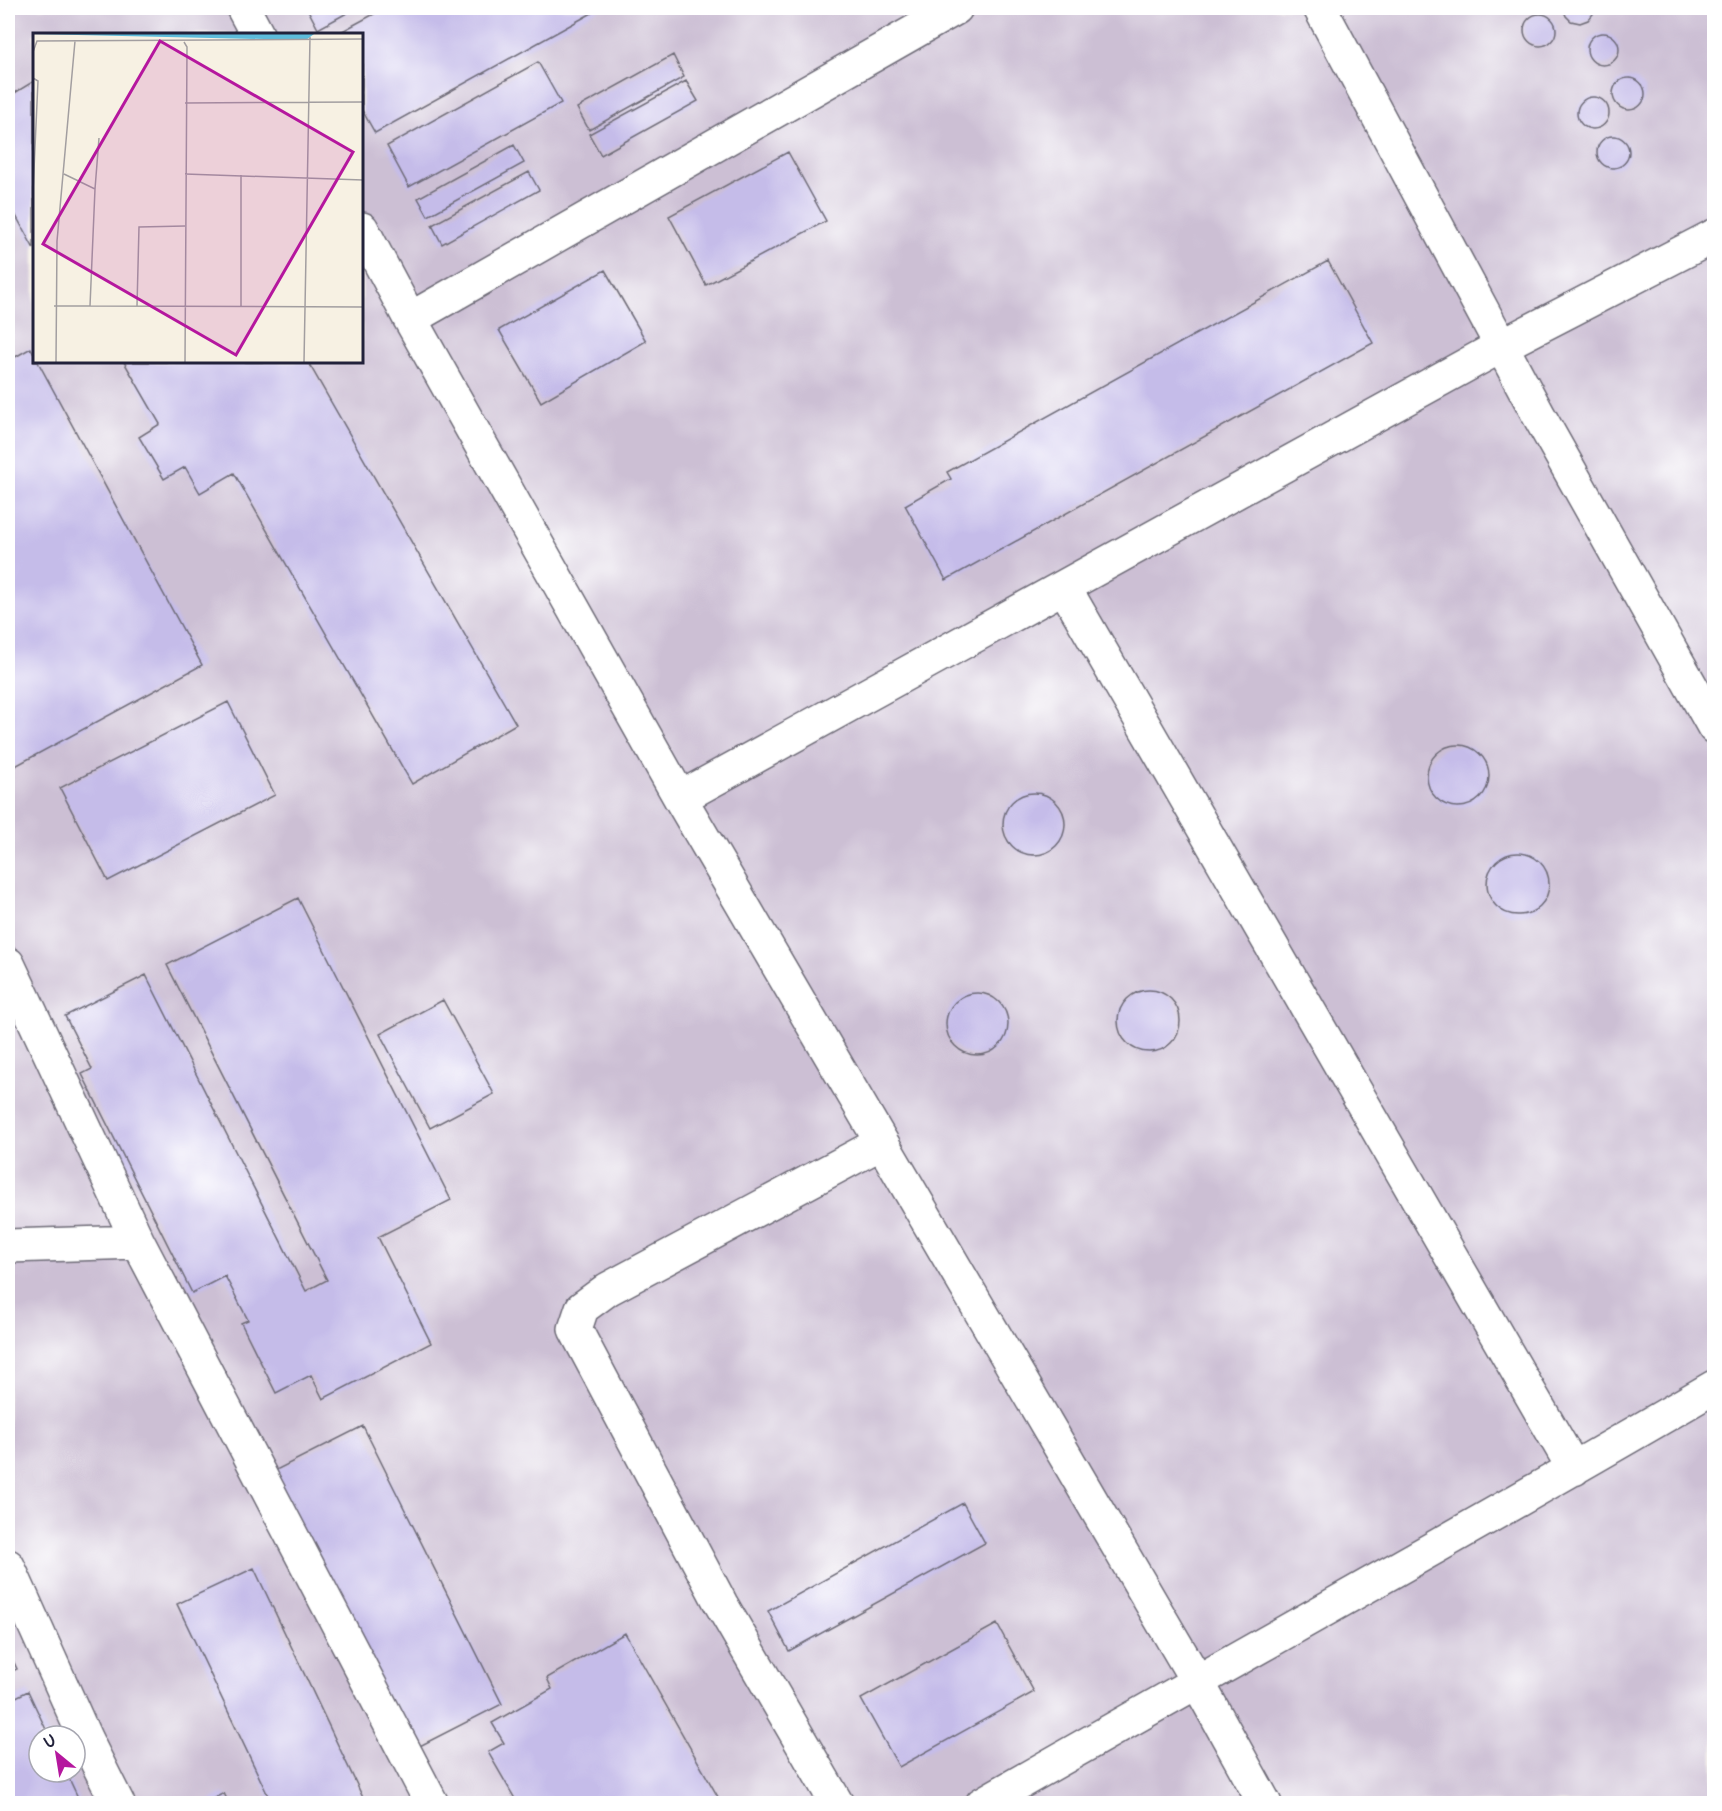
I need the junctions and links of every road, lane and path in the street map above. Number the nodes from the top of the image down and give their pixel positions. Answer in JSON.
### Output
{"nodes":[{"id":1,"x":243,"y":8,"type":"edge"},
{"id":2,"x":956,"y":8,"type":"edge"},
{"id":3,"x":1320,"y":8,"type":"edge"},
{"id":4,"x":256,"y":33,"type":"edge"},
{"id":5,"x":363,"y":231,"type":"edge"},
{"id":6,"x":1714,"y":237,"type":"edge"},
{"id":7,"x":410,"y":319,"type":"junction"},
{"id":8,"x":1502,"y":346,"type":"junction"},
{"id":9,"x":1064,"y":586,"type":"junction"},
{"id":10,"x":1714,"y":727,"type":"edge"},
{"id":11,"x":680,"y":798,"type":"junction"},
{"id":12,"x":8,"y":964,"type":"edge"},
{"id":13,"x":881,"y":1143,"type":"junction"},
{"id":14,"x":138,"y":1242,"type":"junction"},
{"id":15,"x":8,"y":1246,"type":"edge"},
{"id":16,"x":1714,"y":1387,"type":"edge"},
{"id":17,"x":1574,"y":1469,"type":"junction"},
{"id":18,"x":8,"y":1566,"type":"edge"},
{"id":19,"x":1197,"y":1681,"type":"junction"},
{"id":20,"x":118,"y":1803,"type":"edge"},
{"id":21,"x":432,"y":1803,"type":"edge"},
{"id":22,"x":837,"y":1803,"type":"edge"},
{"id":23,"x":982,"y":1803,"type":"edge"},
{"id":24,"x":1265,"y":1803,"type":"edge"}],
"edges":[{"from":1,"to":4,"type":"lane"},
{"from":2,"to":7,"type":"lane"},
{"from":3,"to":8,"type":"lane"},
{"from":5,"to":7,"type":"lane"},
{"from":6,"to":8,"type":"lane"},
{"from":7,"to":11,"type":"lane"},
{"from":8,"to":9,"type":"lane"},
{"from":8,"to":10,"type":"lane"},
{"from":9,"to":11,"type":"lane"},
{"from":9,"to":17,"type":"lane"},
{"from":11,"to":13,"type":"lane"},
{"from":12,"to":14,"type":"lane"},
{"from":13,"to":19,"type":"lane"},
{"from":13,"to":22,"type":"lane"},
{"from":14,"to":15,"type":"lane"},
{"from":14,"to":21,"type":"lane"},
{"from":16,"to":17,"type":"lane"},
{"from":17,"to":19,"type":"lane"},
{"from":18,"to":20,"type":"lane"},
{"from":19,"to":23,"type":"lane"},
{"from":19,"to":24,"type":"lane"}]}
